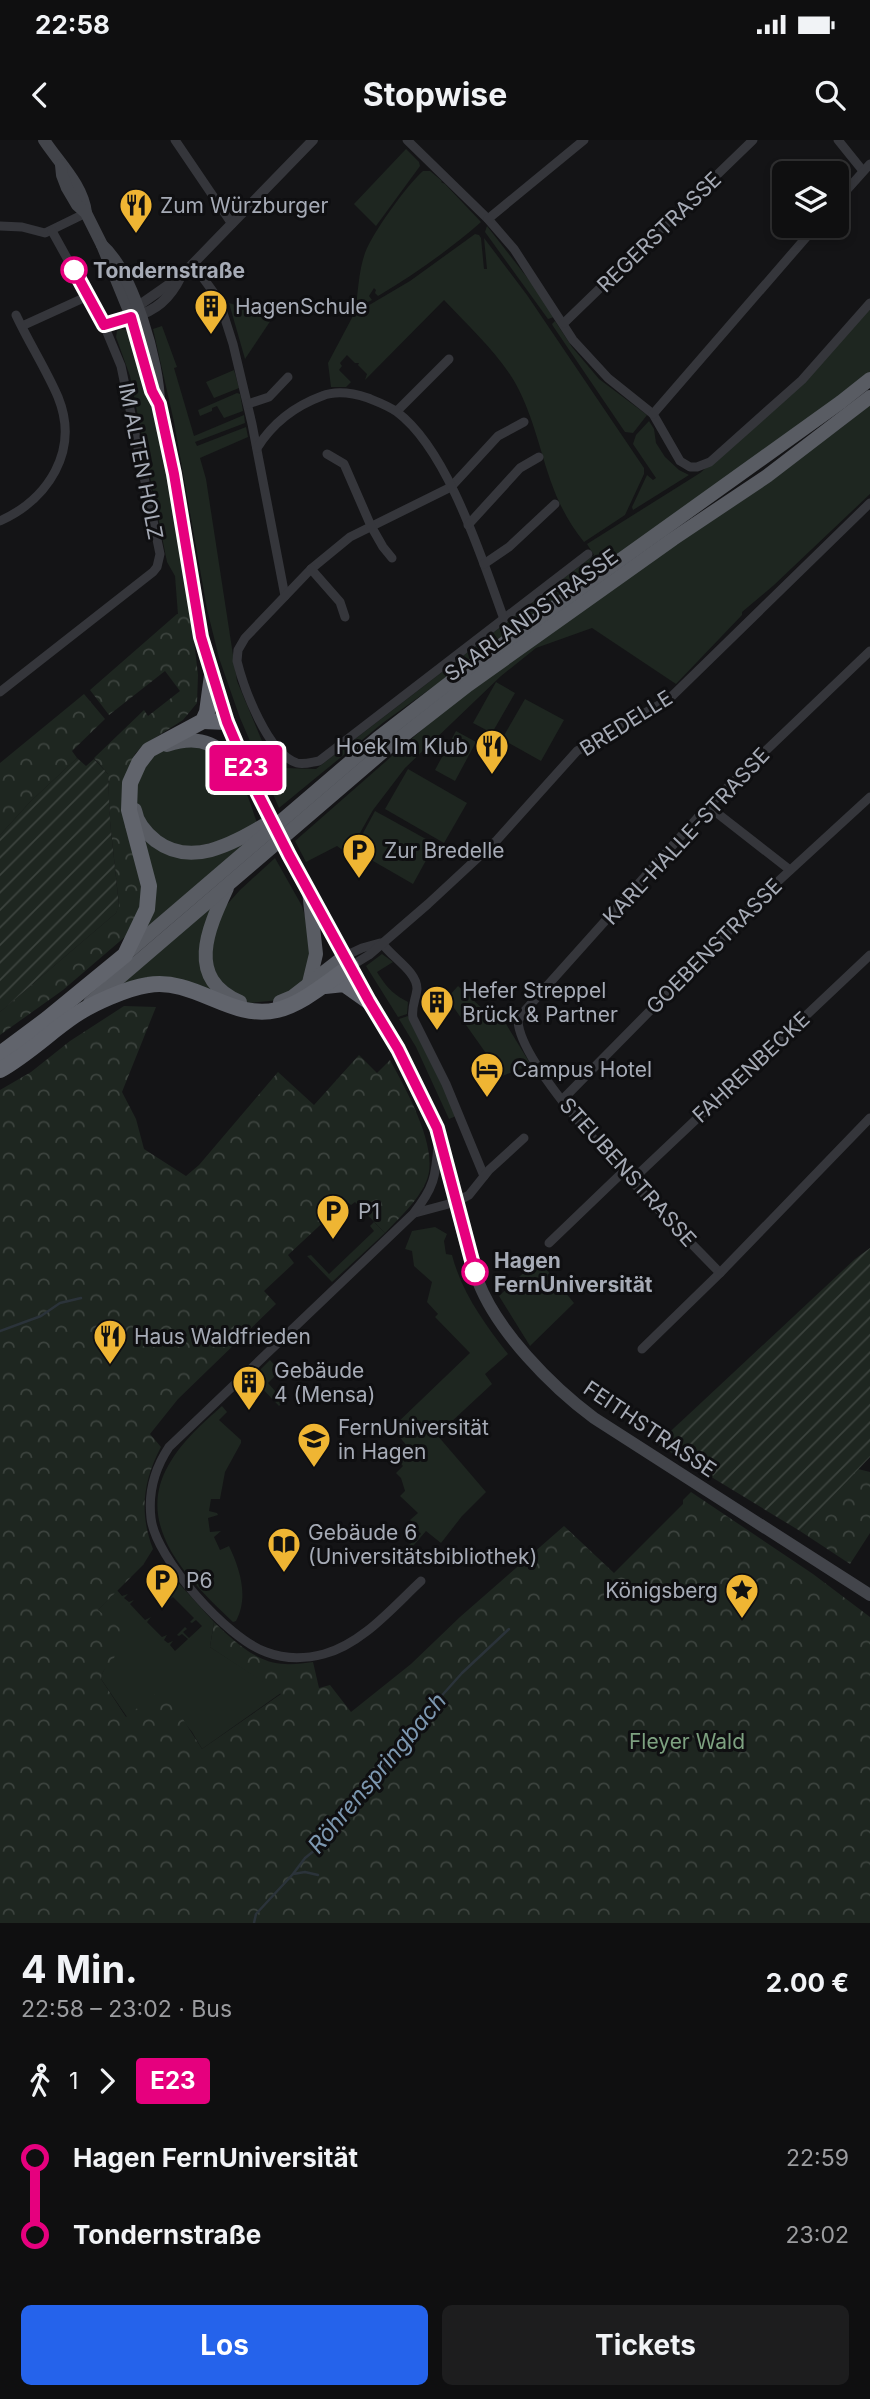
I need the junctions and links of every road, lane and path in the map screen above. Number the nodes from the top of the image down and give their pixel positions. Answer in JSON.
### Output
{"nodes":[{"id":1,"x":44,"y":140,"type":"edge"},
{"id":2,"x":175,"y":140,"type":"edge"},
{"id":3,"x":313,"y":140,"type":"edge"},
{"id":4,"x":407,"y":140,"type":"edge"},
{"id":5,"x":584,"y":140,"type":"edge"},
{"id":6,"x":753,"y":140,"type":"edge"},
{"id":7,"x":838,"y":140,"type":"edge"},
{"id":8,"x":867,"y":168,"type":"edge"},
{"id":9,"x":849,"y":188,"type":"edge"},
{"id":10,"x":86,"y":213,"type":"junction"},
{"id":11,"x":488,"y":219,"type":"junction"},
{"id":12,"x":232,"y":224,"type":"junction"},
{"id":13,"x":0,"y":226,"type":"edge"},
{"id":14,"x":52,"y":231,"type":"junction"},
{"id":15,"x":806,"y":238,"type":"edge"},
{"id":16,"x":193,"y":264,"type":"junction"},
{"id":17,"x":88,"y":296,"type":"junction"},
{"id":18,"x":870,"y":303,"type":"edge"},
{"id":19,"x":136,"y":312,"type":"junction"},
{"id":20,"x":16,"y":315,"type":"dead end"},
{"id":21,"x":564,"y":323,"type":"junction"},
{"id":22,"x":104,"y":325,"type":"junction"},
{"id":23,"x":22,"y":326,"type":"junction"},
{"id":24,"x":449,"y":359,"type":"dead end"},
{"id":25,"x":288,"y":377,"type":"dead end"},
{"id":26,"x":870,"y":379,"type":"edge"},
{"id":27,"x":870,"y":397,"type":"edge"},
{"id":28,"x":248,"y":404,"type":"junction"},
{"id":29,"x":397,"y":411,"type":"junction"},
{"id":30,"x":653,"y":414,"type":"junction"},
{"id":31,"x":524,"y":422,"type":"dead end"},
{"id":32,"x":257,"y":448,"type":"junction"},
{"id":33,"x":327,"y":454,"type":"dead end"},
{"id":34,"x":539,"y":457,"type":"dead end"},
{"id":35,"x":451,"y":487,"type":"junction"},
{"id":36,"x":870,"y":503,"type":"edge"},
{"id":37,"x":555,"y":504,"type":"dead end"},
{"id":38,"x":0,"y":521,"type":"edge"},
{"id":39,"x":468,"y":525,"type":"junction"},
{"id":40,"x":371,"y":526,"type":"junction"},
{"id":41,"x":587,"y":554,"type":"dead end"},
{"id":42,"x":392,"y":558,"type":"dead end"},
{"id":43,"x":484,"y":564,"type":"junction"},
{"id":44,"x":311,"y":569,"type":"junction"},
{"id":45,"x":285,"y":596,"type":"junction"},
{"id":46,"x":345,"y":617,"type":"dead end"},
{"id":47,"x":504,"y":619,"type":"junction"},
{"id":48,"x":870,"y":651,"type":"edge"},
{"id":49,"x":212,"y":675,"type":"junction"},
{"id":50,"x":0,"y":692,"type":"edge"},
{"id":51,"x":203,"y":721,"type":"junction"},
{"id":52,"x":227,"y":722,"type":"junction"},
{"id":53,"x":202,"y":740,"type":"junction"},
{"id":54,"x":250,"y":777,"type":"junction"},
{"id":55,"x":870,"y":797,"type":"edge"},
{"id":56,"x":298,"y":806,"type":"junction"},
{"id":57,"x":708,"y":806,"type":"junction"},
{"id":58,"x":790,"y":870,"type":"junction"},
{"id":59,"x":229,"y":884,"type":"junction"},
{"id":60,"x":309,"y":891,"type":"junction"},
{"id":61,"x":382,"y":943,"type":"junction"},
{"id":62,"x":125,"y":955,"type":"junction"},
{"id":63,"x":870,"y":955,"type":"edge"},
{"id":64,"x":348,"y":961,"type":"junction"},
{"id":65,"x":313,"y":986,"type":"junction"},
{"id":66,"x":369,"y":1001,"type":"junction"},
{"id":67,"x":75,"y":1014,"type":"junction"},
{"id":68,"x":519,"y":1031,"type":"joint"},
{"id":69,"x":0,"y":1054,"type":"edge"},
{"id":70,"x":0,"y":1070,"type":"edge"},
{"id":71,"x":562,"y":1100,"type":"junction"},
{"id":72,"x":870,"y":1118,"type":"edge"},
{"id":73,"x":439,"y":1132,"type":"junction"},
{"id":74,"x":524,"y":1138,"type":"dead end"},
{"id":75,"x":624,"y":1171,"type":"junction"},
{"id":76,"x":484,"y":1176,"type":"junction"},
{"id":77,"x":632,"y":1180,"type":"junction"},
{"id":78,"x":456,"y":1202,"type":"junction"},
{"id":79,"x":413,"y":1214,"type":"junction"},
{"id":80,"x":549,"y":1243,"type":"dead end"},
{"id":81,"x":720,"y":1273,"type":"junction"},
{"id":82,"x":642,"y":1349,"type":"dead end"},
{"id":83,"x":421,"y":1581,"type":"dead end"},
{"id":84,"x":870,"y":1595,"type":"edge"}],
"edges":[{"from":1,"to":10,"type":"main road","name":"FEITHSTRASSE"},
{"from":2,"to":12,"type":"street"},
{"from":3,"to":12,"type":"street"},
{"from":4,"to":11,"type":"street"},
{"from":5,"to":11,"type":"street"},
{"from":6,"to":21,"type":"street","name":"REGERSTRASSE"},
{"from":7,"to":8,"type":"street"},
{"from":8,"to":9,"type":"street"},
{"from":10,"to":14,"type":"street"},
{"from":10,"to":19,"type":"main road","name":"FEITHSTRASSE"},
{"from":11,"to":21,"type":"street"},
{"from":12,"to":16,"type":"street"},
{"from":13,"to":14,"type":"street"},
{"from":14,"to":17,"type":"street","name":"IM ALTEN HOLZ"},
{"from":15,"to":30,"type":"street"},
{"from":16,"to":19,"type":"street"},
{"from":16,"to":28,"type":"street"},
{"from":17,"to":22,"type":"street","name":"IM ALTEN HOLZ"},
{"from":17,"to":23,"type":"street"},
{"from":18,"to":30,"type":"street"},
{"from":19,"to":22,"type":"street"},
{"from":19,"to":49,"type":"main road","name":"FEITHSTRASSE"},
{"from":20,"to":23,"type":"street"},
{"from":21,"to":30,"type":"street"},
{"from":22,"to":50,"type":"street","name":"IM ALTEN HOLZ"},
{"from":23,"to":38,"type":"street"},
{"from":24,"to":29,"type":"street"},
{"from":25,"to":28,"type":"street"},
{"from":26,"to":56,"type":"highway","name":"SAARLANDSTRASSE"},
{"from":27,"to":59,"type":"highway","name":"SAARLANDSTRASSE"},
{"from":28,"to":32,"type":"street"},
{"from":29,"to":32,"type":"street"},
{"from":29,"to":35,"type":"street"},
{"from":31,"to":35,"type":"street"},
{"from":32,"to":45,"type":"street"},
{"from":33,"to":40,"type":"street"},
{"from":34,"to":39,"type":"street"},
{"from":35,"to":39,"type":"street"},
{"from":35,"to":40,"type":"street"},
{"from":36,"to":61,"type":"street","name":"BREDELLE"},
{"from":37,"to":43,"type":"street"},
{"from":39,"to":43,"type":"street"},
{"from":40,"to":42,"type":"street"},
{"from":40,"to":44,"type":"street"},
{"from":41,"to":47,"type":"street"},
{"from":43,"to":47,"type":"street"},
{"from":44,"to":45,"type":"street"},
{"from":44,"to":46,"type":"street"},
{"from":45,"to":47,"type":"street"},
{"from":48,"to":57,"type":"street","name":"KARL-HALLE-STRASSE"},
{"from":49,"to":51,"type":"highway"},
{"from":49,"to":52,"type":"main road","name":"FEITHSTRASSE"},
{"from":51,"to":52,"type":"highway"},
{"from":51,"to":62,"type":"highway"},
{"from":52,"to":53,"type":"highway"},
{"from":52,"to":54,"type":"main road","name":"FEITHSTRASSE"},
{"from":53,"to":54,"type":"highway"},
{"from":53,"to":56,"type":"highway"},
{"from":54,"to":60,"type":"main road","name":"FEITHSTRASSE","bridge":true},
{"from":55,"to":58,"type":"street","name":"GOEBENSTRASSE"},
{"from":56,"to":62,"type":"highway"},
{"from":57,"to":58,"type":"street"},
{"from":57,"to":68,"type":"street","name":"KARL-HALLE-STRASSE"},
{"from":58,"to":71,"type":"street","name":"GOEBENSTRASSE"},
{"from":59,"to":65,"type":"highway"},
{"from":59,"to":67,"type":"highway","name":"SAARLANDSTRASSE"},
{"from":60,"to":64,"type":"main road","name":"FEITHSTRASSE"},
{"from":60,"to":65,"type":"highway"},
{"from":61,"to":64,"type":"street","name":"BREDELLE"},
{"from":61,"to":76,"type":"street"},
{"from":62,"to":69,"type":"highway"},
{"from":63,"to":77,"type":"street","name":"FAHRENBECKE"},
{"from":64,"to":65,"type":"highway"},
{"from":64,"to":66,"type":"main road","name":"FEITHSTRASSE"},
{"from":65,"to":66,"type":"highway"},
{"from":65,"to":67,"type":"highway"},
{"from":66,"to":73,"type":"main road","name":"FEITHSTRASSE"},
{"from":67,"to":70,"type":"highway"},
{"from":68,"to":71,"type":"street","name":"STEUBENSTRASSE"},
{"from":71,"to":75,"type":"street","name":"STEUBENSTRASSE"},
{"from":72,"to":81,"type":"street"},
{"from":73,"to":78,"type":"main road","name":"FEITHSTRASSE"},
{"from":73,"to":79,"type":"street"},
{"from":74,"to":76,"type":"street"},
{"from":75,"to":77,"type":"street","name":"STEUBENSTRASSE"},
{"from":75,"to":80,"type":"street"},
{"from":76,"to":78,"type":"street"},
{"from":77,"to":81,"type":"street","name":"STEUBENSTRASSE"},
{"from":78,"to":79,"type":"street"},
{"from":78,"to":84,"type":"main road","name":"FEITHSTRASSE"},
{"from":79,"to":83,"type":"street"},
{"from":81,"to":82,"type":"street"}]}
